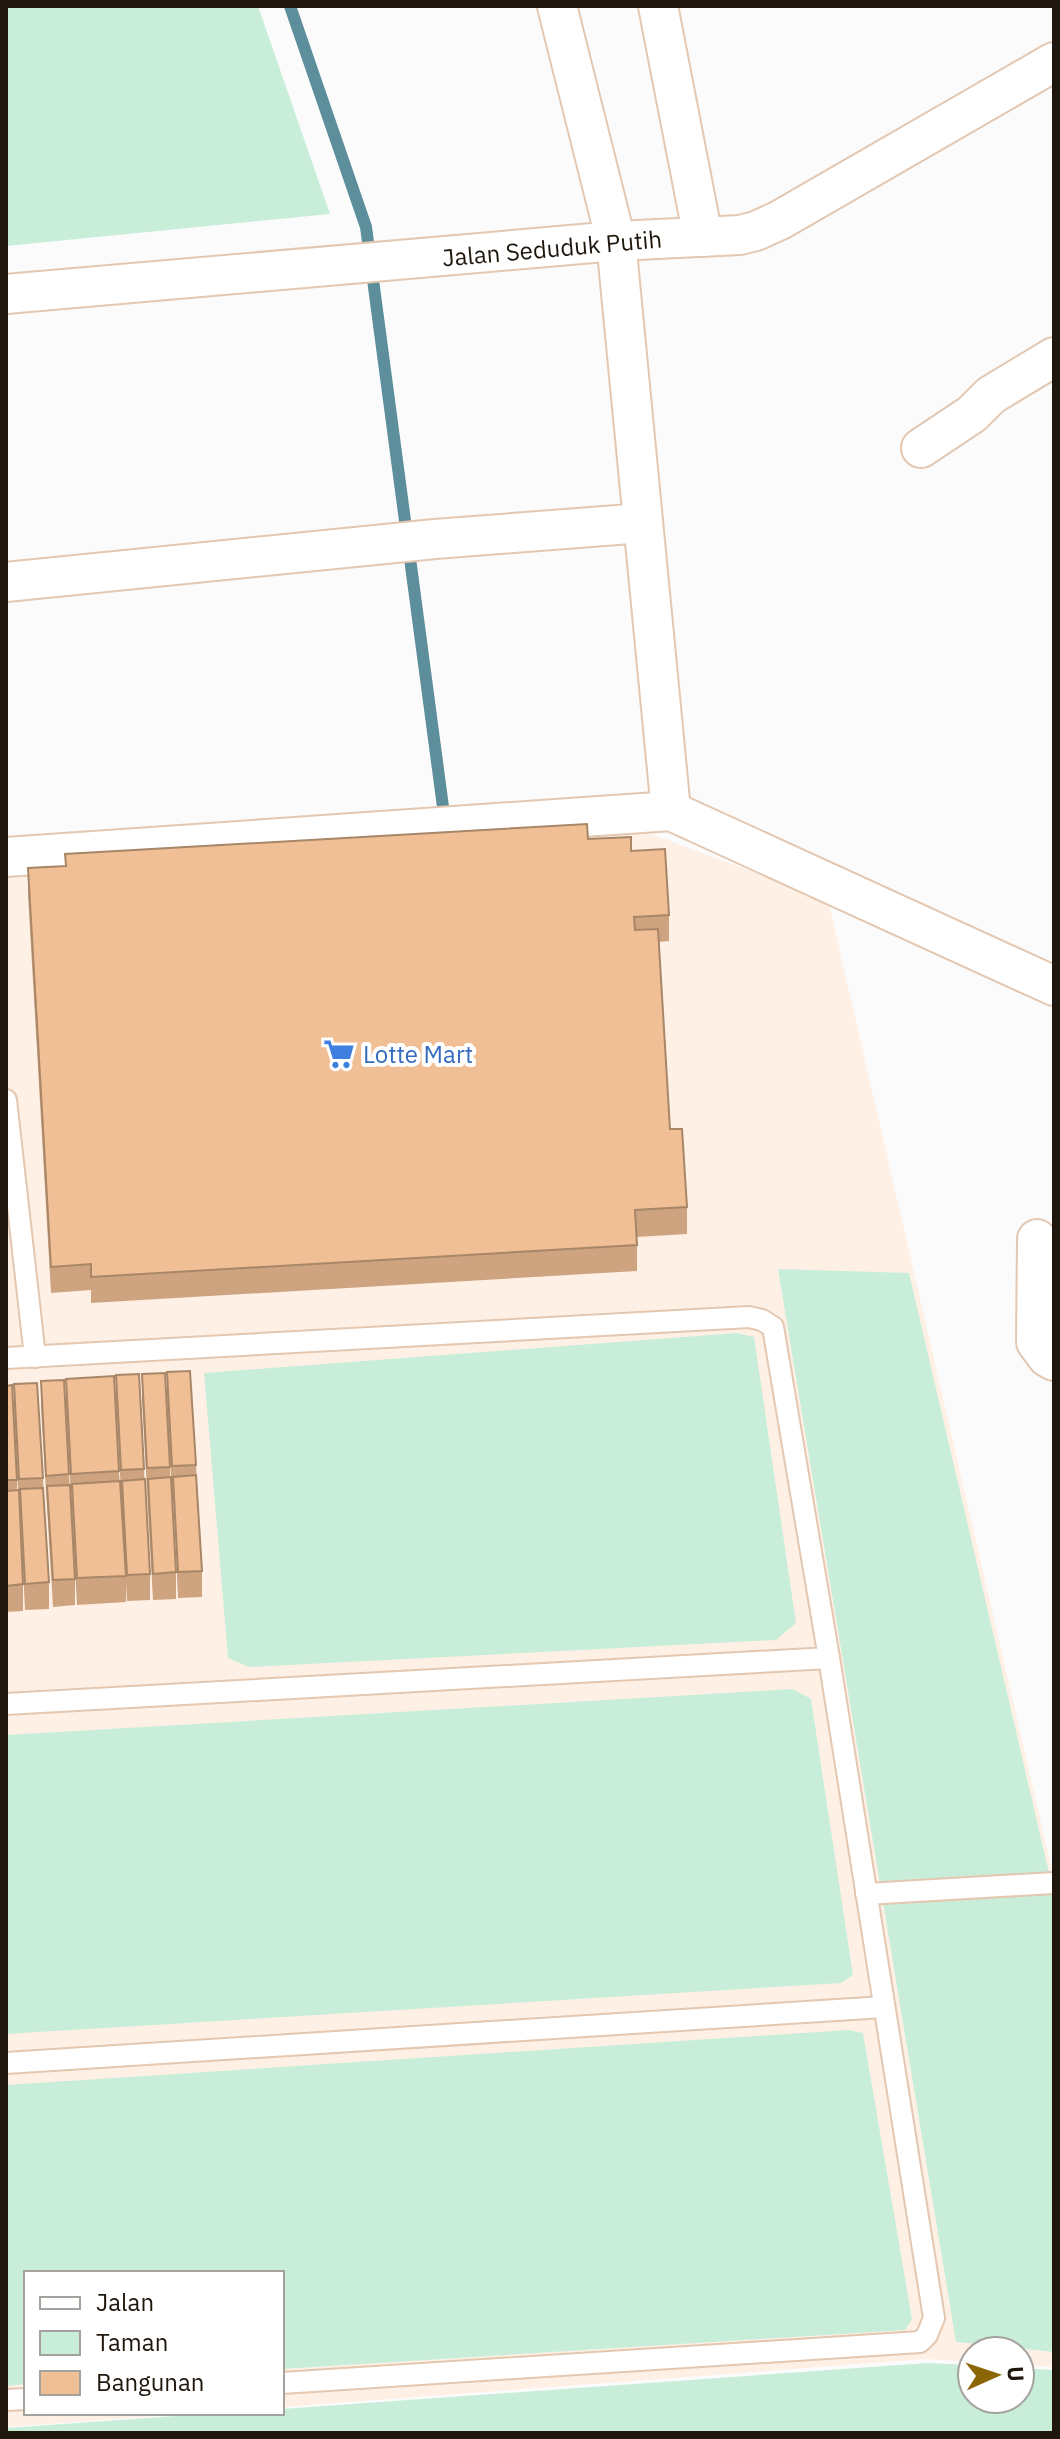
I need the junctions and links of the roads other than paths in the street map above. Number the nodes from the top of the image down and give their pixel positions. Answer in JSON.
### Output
{"nodes":[{"id":1,"x":557,"y":6,"type":"edge"},
{"id":2,"x":658,"y":6,"type":"edge"},
{"id":3,"x":1054,"y":62,"type":"edge"},
{"id":4,"x":703,"y":237,"type":"junction"},
{"id":5,"x":616,"y":241,"type":"junction"},
{"id":6,"x":6,"y":294,"type":"edge"},
{"id":7,"x":1054,"y":357,"type":"edge"},
{"id":8,"x":921,"y":448,"type":"dead end"},
{"id":9,"x":643,"y":523,"type":"junction"},
{"id":10,"x":6,"y":582,"type":"edge"},
{"id":11,"x":671,"y":811,"type":"junction"},
{"id":12,"x":6,"y":857,"type":"edge"},
{"id":13,"x":1054,"y":986,"type":"edge"},
{"id":14,"x":6,"y":1100,"type":"edge"},
{"id":15,"x":1037,"y":1239,"type":"dead end"},
{"id":16,"x":35,"y":1357,"type":"junction"},
{"id":17,"x":6,"y":1358,"type":"edge"},
{"id":18,"x":1054,"y":1361,"type":"edge"},
{"id":19,"x":829,"y":1658,"type":"junction"},
{"id":20,"x":6,"y":1704,"type":"edge"},
{"id":21,"x":1054,"y":1883,"type":"edge"},
{"id":22,"x":866,"y":1894,"type":"junction"},
{"id":23,"x":884,"y":2007,"type":"junction"},
{"id":24,"x":6,"y":2063,"type":"edge"},
{"id":25,"x":284,"y":2383,"type":"edge"}],
"edges":[{"from":1,"to":5,"type":"street"},
{"from":2,"to":4,"type":"street"},
{"from":3,"to":4,"type":"street","name":"Jalan Seduduk Putih"},
{"from":4,"to":5,"type":"street","name":"Jalan Seduduk Putih"},
{"from":5,"to":6,"type":"street","name":"Jalan Seduduk Putih"},
{"from":5,"to":9,"type":"street"},
{"from":7,"to":8,"type":"street"},
{"from":9,"to":10,"type":"street"},
{"from":9,"to":11,"type":"street"},
{"from":11,"to":12,"type":"street"},
{"from":11,"to":13,"type":"street"},
{"from":14,"to":16,"type":"lane"},
{"from":15,"to":18,"type":"street"},
{"from":16,"to":17,"type":"lane"},
{"from":16,"to":19,"type":"lane"},
{"from":19,"to":20,"type":"lane"},
{"from":19,"to":22,"type":"lane"},
{"from":21,"to":22,"type":"lane"},
{"from":22,"to":23,"type":"lane"},
{"from":23,"to":24,"type":"lane"},
{"from":23,"to":25,"type":"lane"}]}
